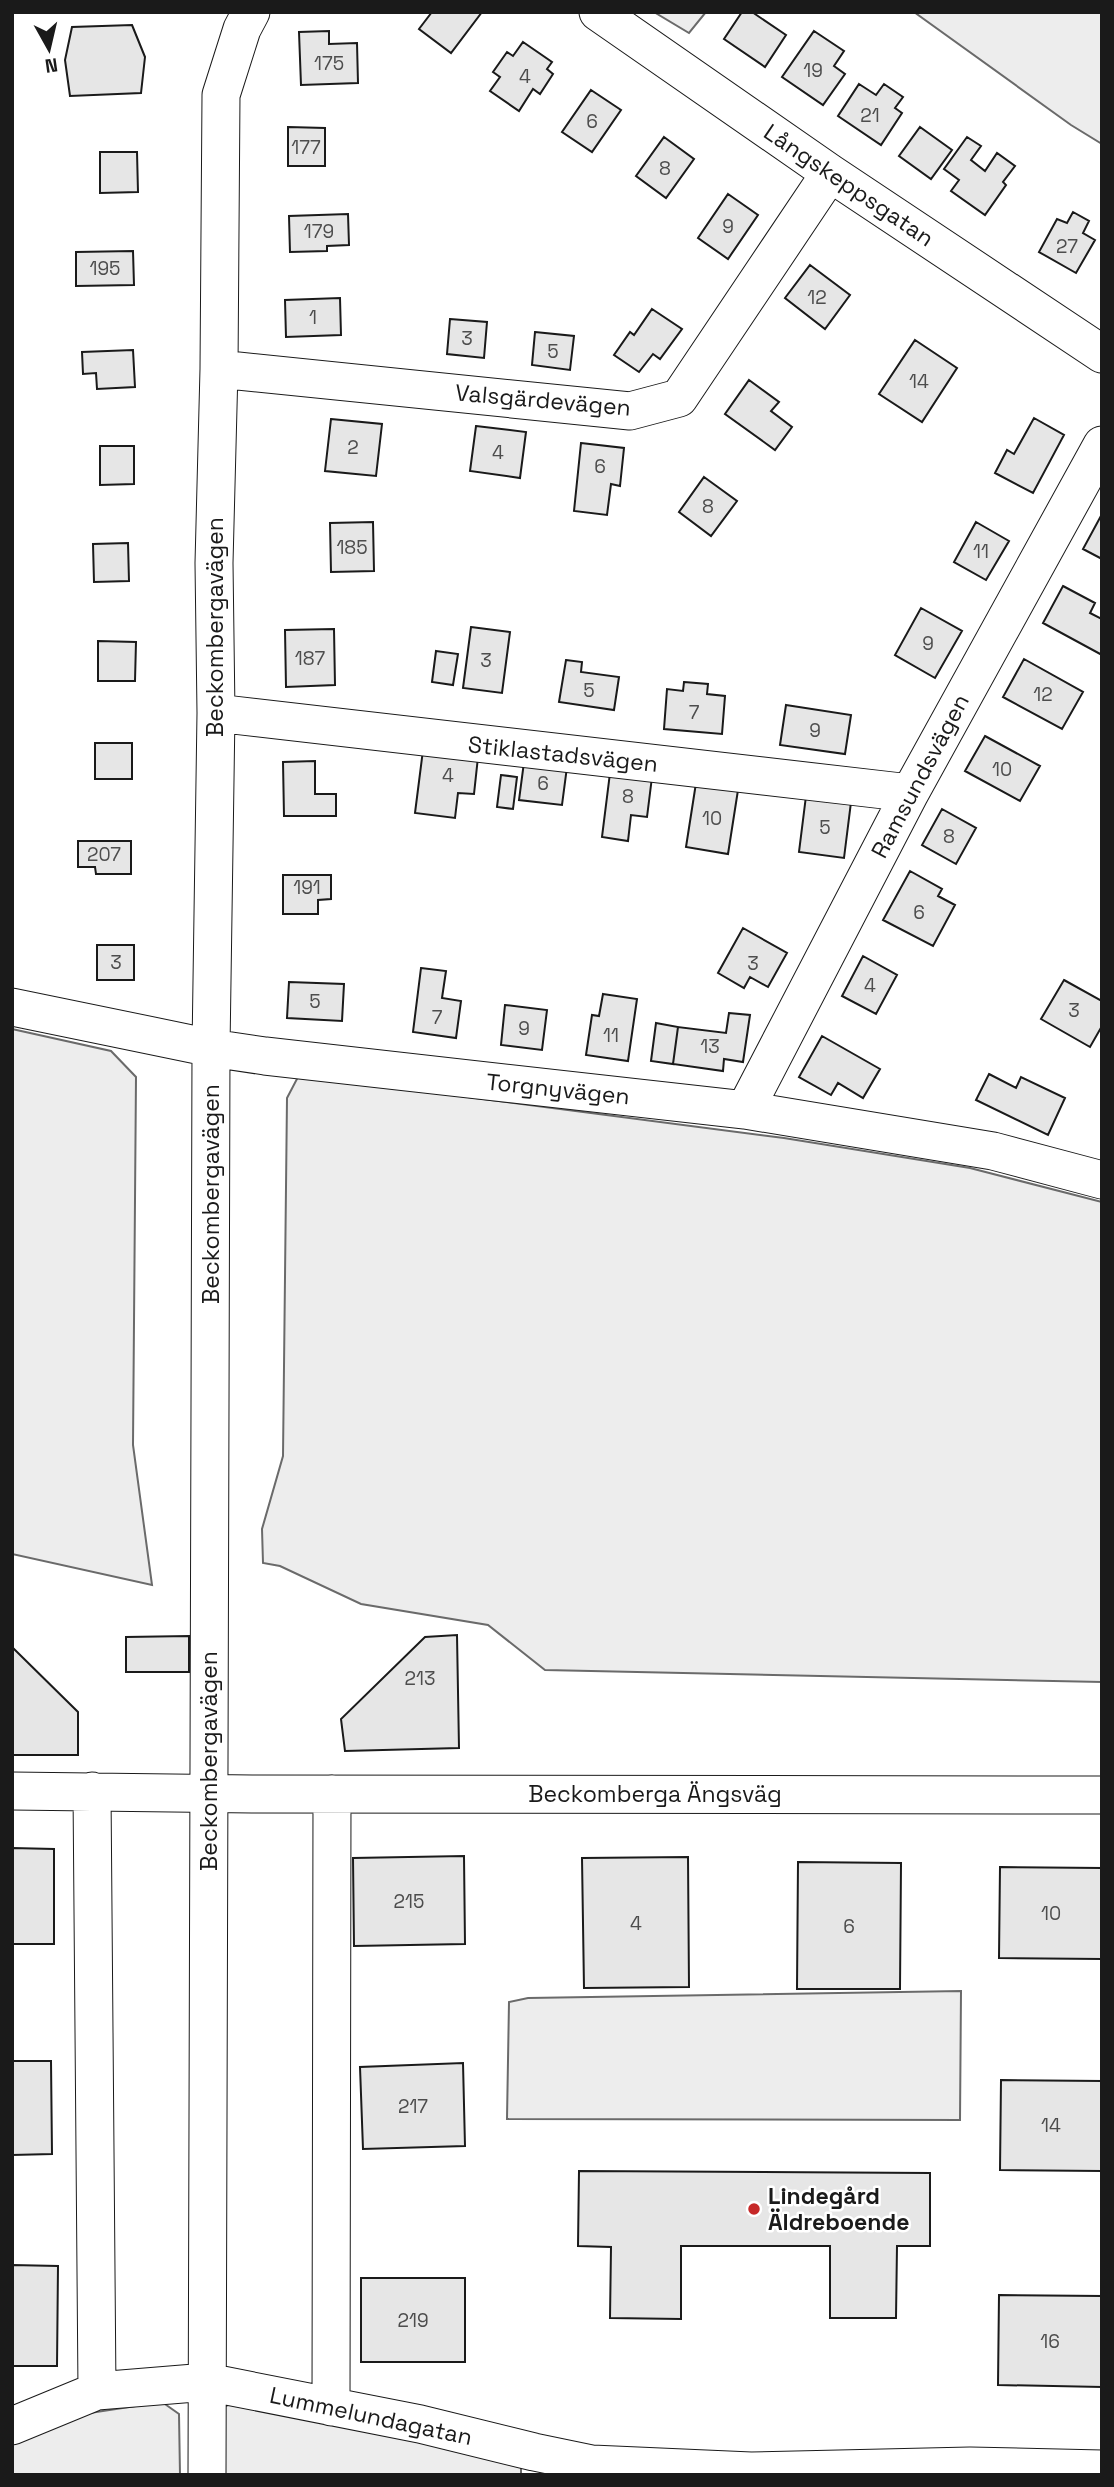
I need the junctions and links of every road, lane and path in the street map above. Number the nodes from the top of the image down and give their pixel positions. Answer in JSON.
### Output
{"nodes":[{"id":1,"x":597,"y":12,"type":"edge"},
{"id":2,"x":237,"y":18,"type":"edge"},
{"id":3,"x":830,"y":173,"type":"junction"},
{"id":4,"x":1102,"y":354,"type":"edge"},
{"id":5,"x":219,"y":369,"type":"junction"},
{"id":6,"x":1102,"y":444,"type":"edge"},
{"id":7,"x":216,"y":713,"type":"junction"},
{"id":8,"x":910,"y":793,"type":"junction"},
{"id":9,"x":12,"y":1007,"type":"edge"},
{"id":10,"x":211,"y":1048,"type":"junction"},
{"id":11,"x":745,"y":1110,"type":"junction"},
{"id":12,"x":1102,"y":1180,"type":"edge"},
{"id":13,"x":12,"y":1791,"type":"edge"},
{"id":14,"x":92,"y":1791,"type":"junction"},
{"id":15,"x":209,"y":1793,"type":"junction"},
{"id":16,"x":332,"y":1794,"type":"junction"},
{"id":17,"x":1102,"y":1795,"type":"edge"},
{"id":18,"x":208,"y":2382,"type":"junction"},
{"id":19,"x":97,"y":2391,"type":"junction"},
{"id":20,"x":331,"y":2407,"type":"junction"},
{"id":21,"x":12,"y":2426,"type":"edge"},
{"id":22,"x":534,"y":2464,"type":"edge"},
{"id":23,"x":1102,"y":2469,"type":"edge"},
{"id":24,"x":207,"y":2475,"type":"edge"}],
"edges":[{"from":1,"to":3,"type":"street","name":"Långskeppsgatan"},
{"from":2,"to":5,"type":"street","name":"Beckombergavägen"},
{"from":3,"to":4,"type":"street","name":"Långskeppsgatan"},
{"from":3,"to":5,"type":"street","name":"Valsgärdevägen"},
{"from":5,"to":7,"type":"street","name":"Beckombergavägen"},
{"from":6,"to":8,"type":"street","name":"Ramsundsvägen"},
{"from":7,"to":8,"type":"street","name":"Stiklastadsvägen"},
{"from":7,"to":10,"type":"street","name":"Beckombergavägen"},
{"from":8,"to":11,"type":"street","name":"Ramsundsvägen"},
{"from":9,"to":10,"type":"street","name":"Torgnyvägen"},
{"from":10,"to":11,"type":"street","name":"Torgnyvägen"},
{"from":10,"to":15,"type":"street","name":"Beckombergavägen"},
{"from":11,"to":12,"type":"street","name":"Torgnyvägen"},
{"from":13,"to":14,"type":"street","name":"Beckomberga Ängsväg"},
{"from":14,"to":15,"type":"street","name":"Beckomberga Ängsväg"},
{"from":14,"to":19,"type":"street"},
{"from":15,"to":16,"type":"street","name":"Beckomberga Ängsväg"},
{"from":15,"to":18,"type":"street","name":"Beckombergavägen"},
{"from":16,"to":17,"type":"street","name":"Beckomberga Ängsväg"},
{"from":16,"to":20,"type":"street"},
{"from":18,"to":19,"type":"street"},
{"from":18,"to":20,"type":"street","name":"Lummelundagatan"},
{"from":18,"to":24,"type":"street","name":"Beckombergavägen"},
{"from":19,"to":21,"type":"street"},
{"from":20,"to":22,"type":"street","name":"Lummelundagatan"},
{"from":22,"to":23,"type":"street","name":"Lummelundagatan"}]}
